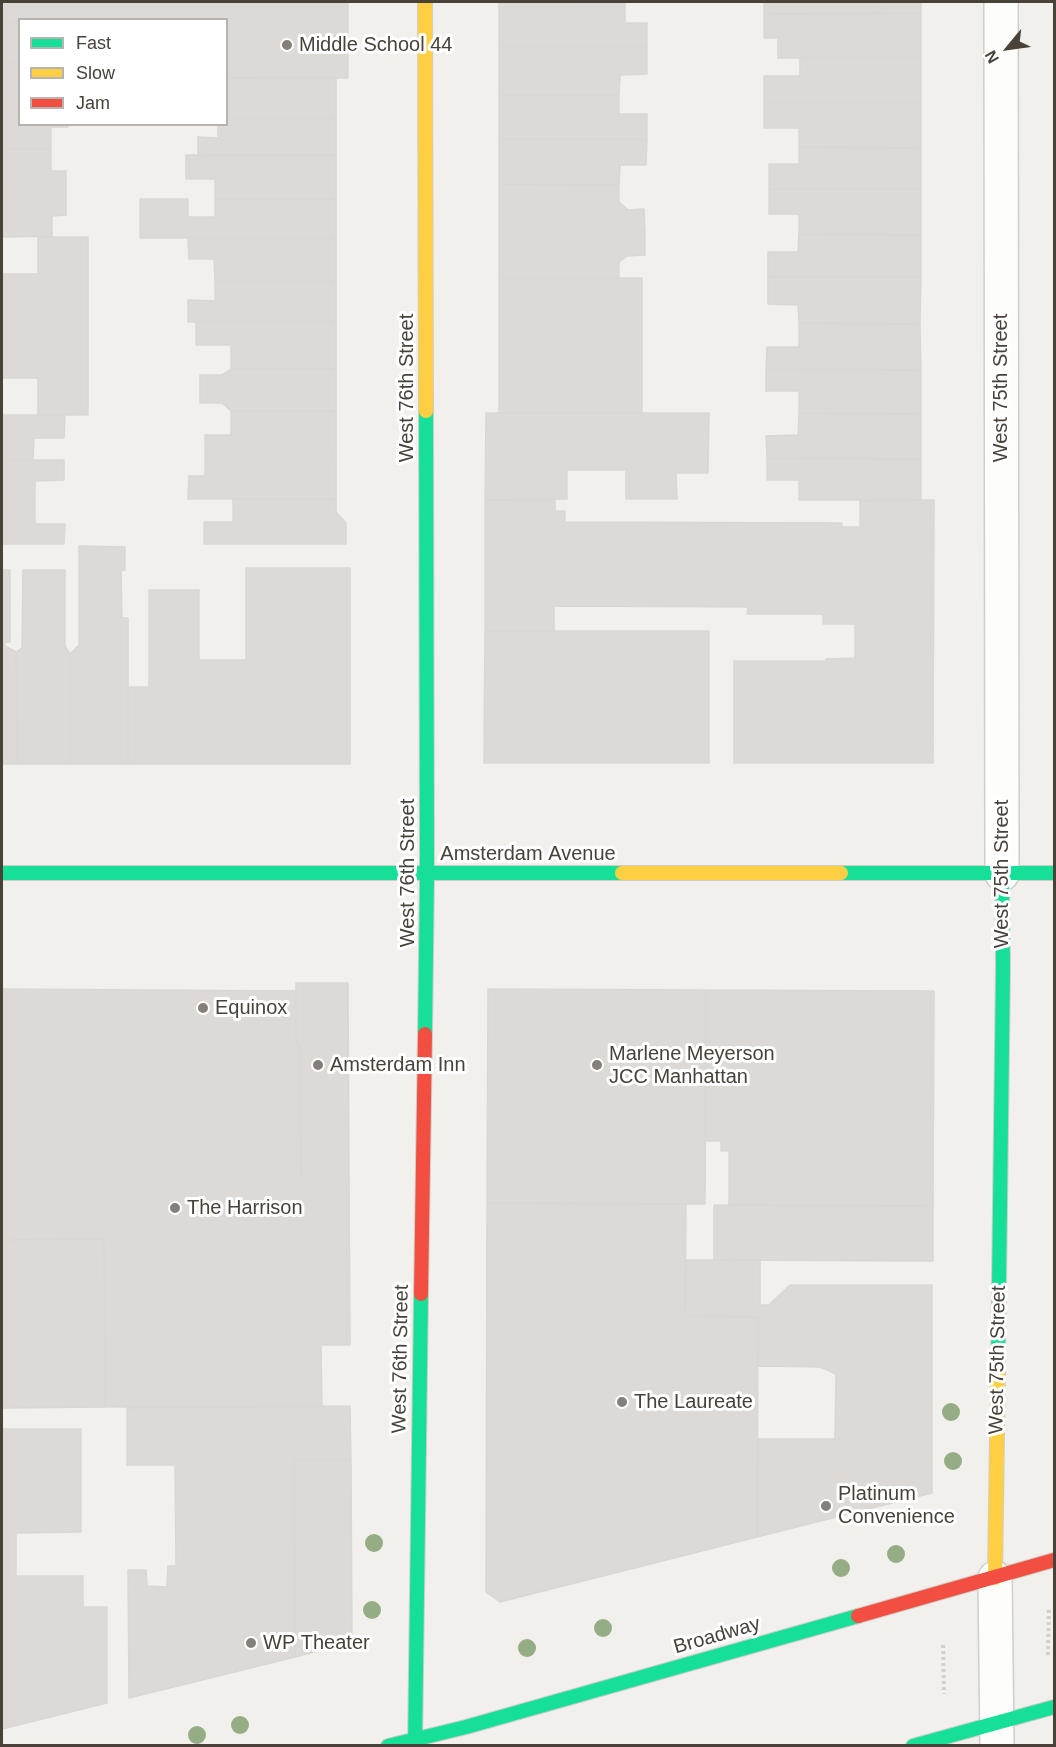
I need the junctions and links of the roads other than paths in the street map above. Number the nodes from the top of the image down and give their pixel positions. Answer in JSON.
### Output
{"nodes":[{"id":1,"x":425,"y":2,"type":"edge"},
{"id":2,"x":1001,"y":2,"type":"edge"},
{"id":3,"x":2,"y":873,"type":"edge"},
{"id":4,"x":1054,"y":873,"type":"edge"},
{"id":5,"x":428,"y":874,"type":"junction"},
{"id":6,"x":1002,"y":874,"type":"junction"},
{"id":7,"x":1054,"y":1560,"type":"edge"},
{"id":8,"x":994,"y":1578,"type":"junction"},
{"id":9,"x":1054,"y":1707,"type":"edge"},
{"id":10,"x":997,"y":1734,"type":"edge"},
{"id":11,"x":416,"y":1742,"type":"edge"},
{"id":12,"x":388,"y":1746,"type":"edge"},
{"id":13,"x":913,"y":1746,"type":"edge"}],
"edges":[{"from":1,"to":5,"type":"main road","name":"West 76th Street"},
{"from":2,"to":6,"type":"street","name":"West 75th Street"},
{"from":3,"to":5,"type":"main road","name":"Amsterdam Avenue"},
{"from":4,"to":6,"type":"main road","name":"Amsterdam Avenue"},
{"from":5,"to":6,"type":"main road","name":"Amsterdam Avenue"},
{"from":5,"to":11,"type":"main road","name":"West 76th Street"},
{"from":6,"to":8,"type":"main road","name":"West 75th Street"},
{"from":7,"to":8,"type":"main road","name":"Broadway"},
{"from":8,"to":10,"type":"street","name":"West 75th Street"},
{"from":8,"to":11,"type":"main road","name":"Broadway"},
{"from":9,"to":10,"type":"main road"},
{"from":10,"to":13,"type":"main road"},
{"from":11,"to":12,"type":"main road","name":"Broadway"}]}
